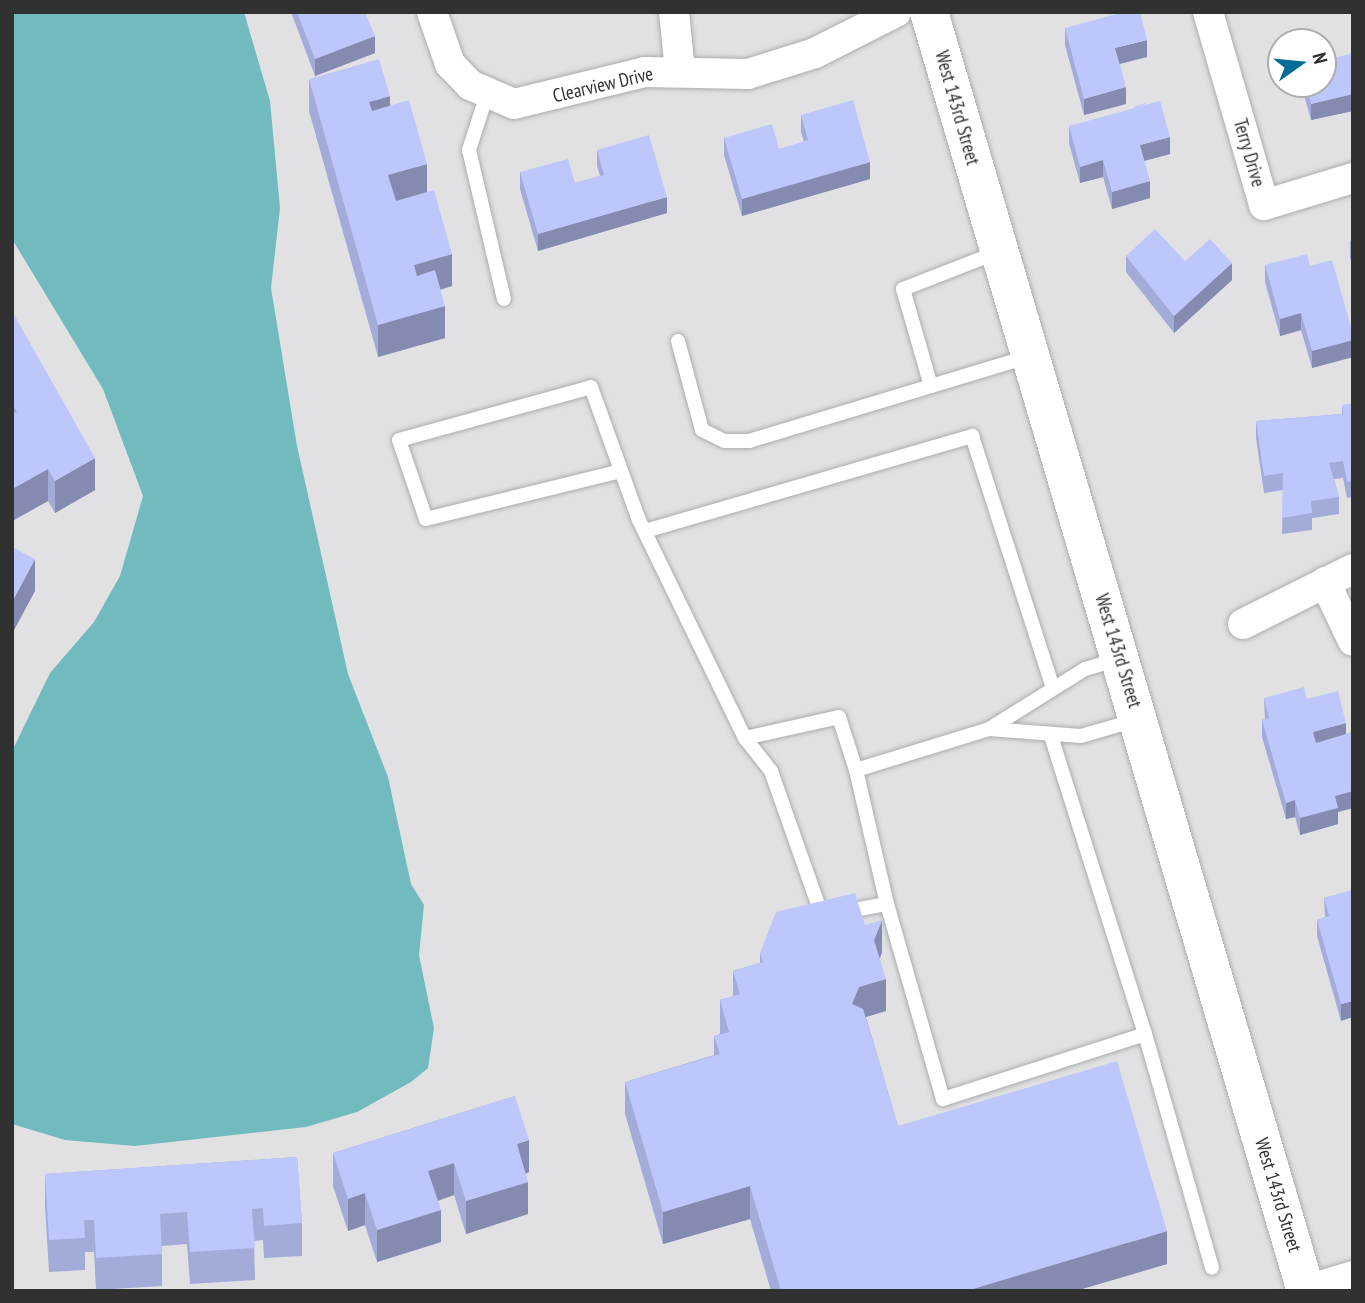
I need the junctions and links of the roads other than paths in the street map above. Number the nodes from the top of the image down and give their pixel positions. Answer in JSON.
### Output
{"nodes":[{"id":1,"x":432,"y":12,"type":"edge"},
{"id":2,"x":674,"y":12,"type":"edge"},
{"id":3,"x":896,"y":12,"type":"edge"},
{"id":4,"x":929,"y":12,"type":"edge"},
{"id":5,"x":1208,"y":12,"type":"edge"},
{"id":6,"x":680,"y":71,"type":"junction"},
{"id":7,"x":487,"y":94,"type":"junction"},
{"id":8,"x":1353,"y":178,"type":"edge"},
{"id":9,"x":1000,"y":252,"type":"junction"},
{"id":10,"x":504,"y":299,"type":"dead end"},
{"id":11,"x":678,"y":341,"type":"dead end"},
{"id":12,"x":1031,"y":356,"type":"junction"},
{"id":13,"x":931,"y":386,"type":"junction"},
{"id":14,"x":621,"y":471,"type":"junction"},
{"id":15,"x":645,"y":531,"type":"junction"},
{"id":16,"x":1353,"y":569,"type":"edge"},
{"id":17,"x":1325,"y":582,"type":"junction"},
{"id":18,"x":1243,"y":624,"type":"dead end"},
{"id":19,"x":1353,"y":641,"type":"edge"},
{"id":20,"x":1119,"y":659,"type":"junction"},
{"id":21,"x":1053,"y":688,"type":"junction"},
{"id":22,"x":1138,"y":719,"type":"junction"},
{"id":23,"x":989,"y":729,"type":"junction"},
{"id":24,"x":1051,"y":736,"type":"junction"},
{"id":25,"x":745,"y":738,"type":"junction"},
{"id":26,"x":856,"y":770,"type":"junction"},
{"id":27,"x":887,"y":904,"type":"junction"},
{"id":28,"x":1145,"y":1034,"type":"junction"},
{"id":29,"x":1212,"y":1268,"type":"dead end"},
{"id":30,"x":1353,"y":1276,"type":"edge"},
{"id":31,"x":1305,"y":1291,"type":"edge"}],
"edges":[{"from":1,"to":7,"type":"street","name":"Clearview Drive"},
{"from":2,"to":6,"type":"street"},
{"from":3,"to":6,"type":"street","name":"Clearview Drive"},
{"from":4,"to":9,"type":"main road","name":"West 143rd Street"},
{"from":5,"to":8,"type":"street","name":"Terry Drive"},
{"from":6,"to":7,"type":"street","name":"Clearview Drive"},
{"from":7,"to":10,"type":"lane"},
{"from":9,"to":12,"type":"main road","name":"West 143rd Street"},
{"from":9,"to":13,"type":"lane"},
{"from":11,"to":13,"type":"lane"},
{"from":12,"to":13,"type":"lane"},
{"from":12,"to":20,"type":"main road","name":"West 143rd Street"},
{"from":14,"to":14,"type":"lane"},
{"from":14,"to":15,"type":"lane"},
{"from":15,"to":21,"type":"lane"},
{"from":15,"to":25,"type":"lane"},
{"from":16,"to":17,"type":"street"},
{"from":17,"to":18,"type":"street"},
{"from":17,"to":19,"type":"street"},
{"from":20,"to":21,"type":"lane"},
{"from":20,"to":22,"type":"main road","name":"West 143rd Street"},
{"from":21,"to":23,"type":"lane"},
{"from":22,"to":24,"type":"lane"},
{"from":22,"to":31,"type":"main road","name":"West 143rd Street"},
{"from":23,"to":24,"type":"lane"},
{"from":23,"to":26,"type":"lane"},
{"from":24,"to":28,"type":"lane"},
{"from":25,"to":26,"type":"lane"},
{"from":25,"to":27,"type":"lane"},
{"from":26,"to":27,"type":"lane"},
{"from":27,"to":28,"type":"lane"},
{"from":28,"to":29,"type":"lane"},
{"from":30,"to":31,"type":"street"}]}
